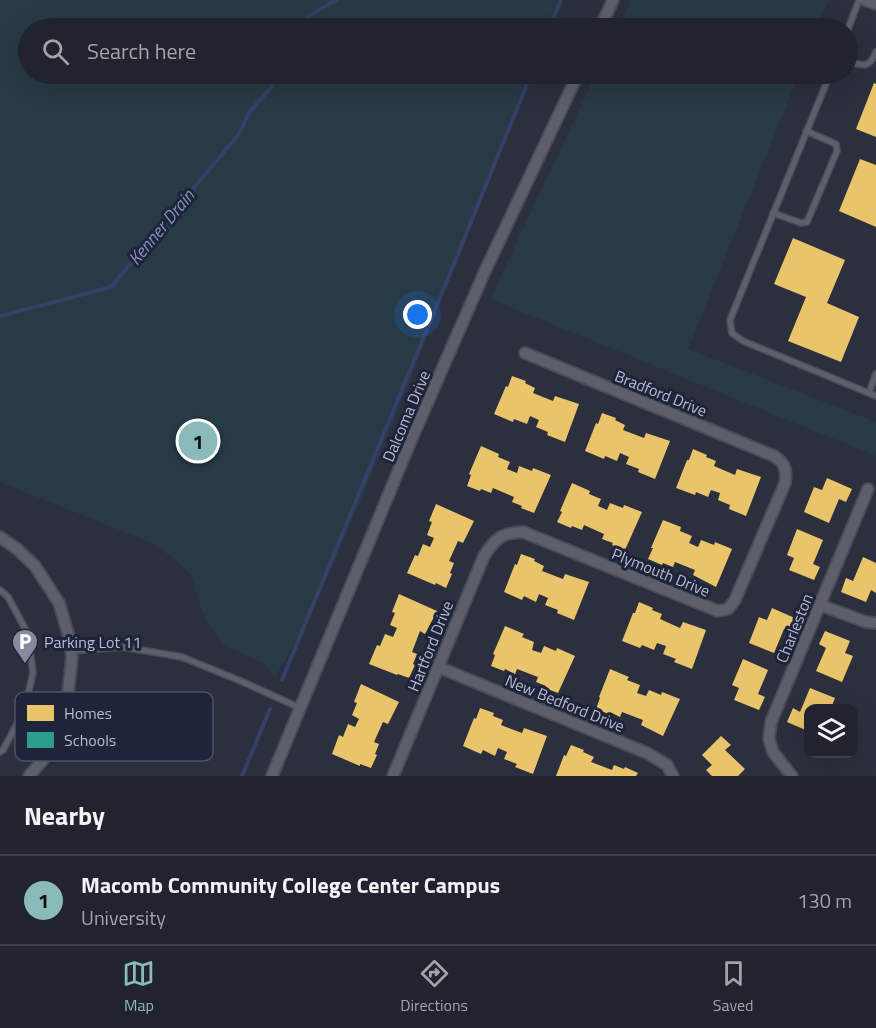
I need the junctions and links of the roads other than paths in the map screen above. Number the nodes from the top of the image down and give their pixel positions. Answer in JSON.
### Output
{"nodes":[{"id":1,"x":613,"y":0,"type":"edge"},
{"id":2,"x":859,"y":0,"type":"edge"},
{"id":3,"x":865,"y":0,"type":"edge"},
{"id":4,"x":876,"y":4,"type":"edge"},
{"id":5,"x":605,"y":18,"type":"edge"},
{"id":6,"x":852,"y":18,"type":"edge"},
{"id":7,"x":876,"y":52,"type":"edge"},
{"id":8,"x":858,"y":64,"type":"edge"},
{"id":9,"x":573,"y":84,"type":"edge"},
{"id":10,"x":826,"y":84,"type":"edge"},
{"id":11,"x":806,"y":131,"type":"junction"},
{"id":12,"x":773,"y":213,"type":"junction"},
{"id":13,"x":525,"y":353,"type":"dead end"},
{"id":14,"x":876,"y":374,"type":"edge"},
{"id":15,"x":869,"y":393,"type":"junction"},
{"id":16,"x":876,"y":396,"type":"edge"},
{"id":17,"x":784,"y":465,"type":"joint"},
{"id":18,"x":868,"y":489,"type":"dead end"},
{"id":19,"x":504,"y":535,"type":"joint"},
{"id":20,"x":0,"y":537,"type":"edge"},
{"id":21,"x":0,"y":590,"type":"edge"},
{"id":22,"x":820,"y":605,"type":"junction"},
{"id":23,"x":876,"y":623,"type":"edge"},
{"id":24,"x":72,"y":651,"type":"junction"},
{"id":25,"x":438,"y":667,"type":"junction"},
{"id":26,"x":29,"y":692,"type":"edge"},
{"id":27,"x":68,"y":692,"type":"edge"},
{"id":28,"x":300,"y":708,"type":"junction"},
{"id":29,"x":15,"y":728,"type":"edge"},
{"id":30,"x":0,"y":752,"type":"edge"},
{"id":31,"x":42,"y":761,"type":"edge"},
{"id":32,"x":29,"y":776,"type":"edge"},
{"id":33,"x":272,"y":776,"type":"edge"},
{"id":34,"x":393,"y":776,"type":"edge"},
{"id":35,"x":673,"y":776,"type":"edge"},
{"id":36,"x":792,"y":776,"type":"edge"}],
"edges":[{"from":1,"to":5,"type":"street"},
{"from":2,"to":6,"type":"lane"},
{"from":3,"to":4,"type":"street"},
{"from":7,"to":8,"type":"lane"},
{"from":9,"to":28,"type":"street","name":"Dalcoma Drive"},
{"from":10,"to":11,"type":"lane"},
{"from":11,"to":12,"type":"lane"},
{"from":11,"to":12,"type":"lane"},
{"from":12,"to":15,"type":"lane"},
{"from":13,"to":17,"type":"street","name":"Bradford Drive"},
{"from":14,"to":15,"type":"lane"},
{"from":15,"to":16,"type":"lane"},
{"from":17,"to":19,"type":"street","name":"Plymouth Drive"},
{"from":18,"to":22,"type":"street","name":"Charleston"},
{"from":19,"to":25,"type":"street","name":"Hartford Drive"},
{"from":20,"to":24,"type":"street"},
{"from":21,"to":26,"type":"lane"},
{"from":22,"to":23,"type":"street"},
{"from":22,"to":36,"type":"street","name":"Charleston"},
{"from":24,"to":27,"type":"street"},
{"from":24,"to":28,"type":"lane"},
{"from":25,"to":34,"type":"street","name":"Hartford Drive"},
{"from":25,"to":35,"type":"street","name":"New Bedford Drive"},
{"from":28,"to":33,"type":"street","name":"Dalcoma Drive"},
{"from":29,"to":30,"type":"lane"},
{"from":31,"to":32,"type":"street"}]}
